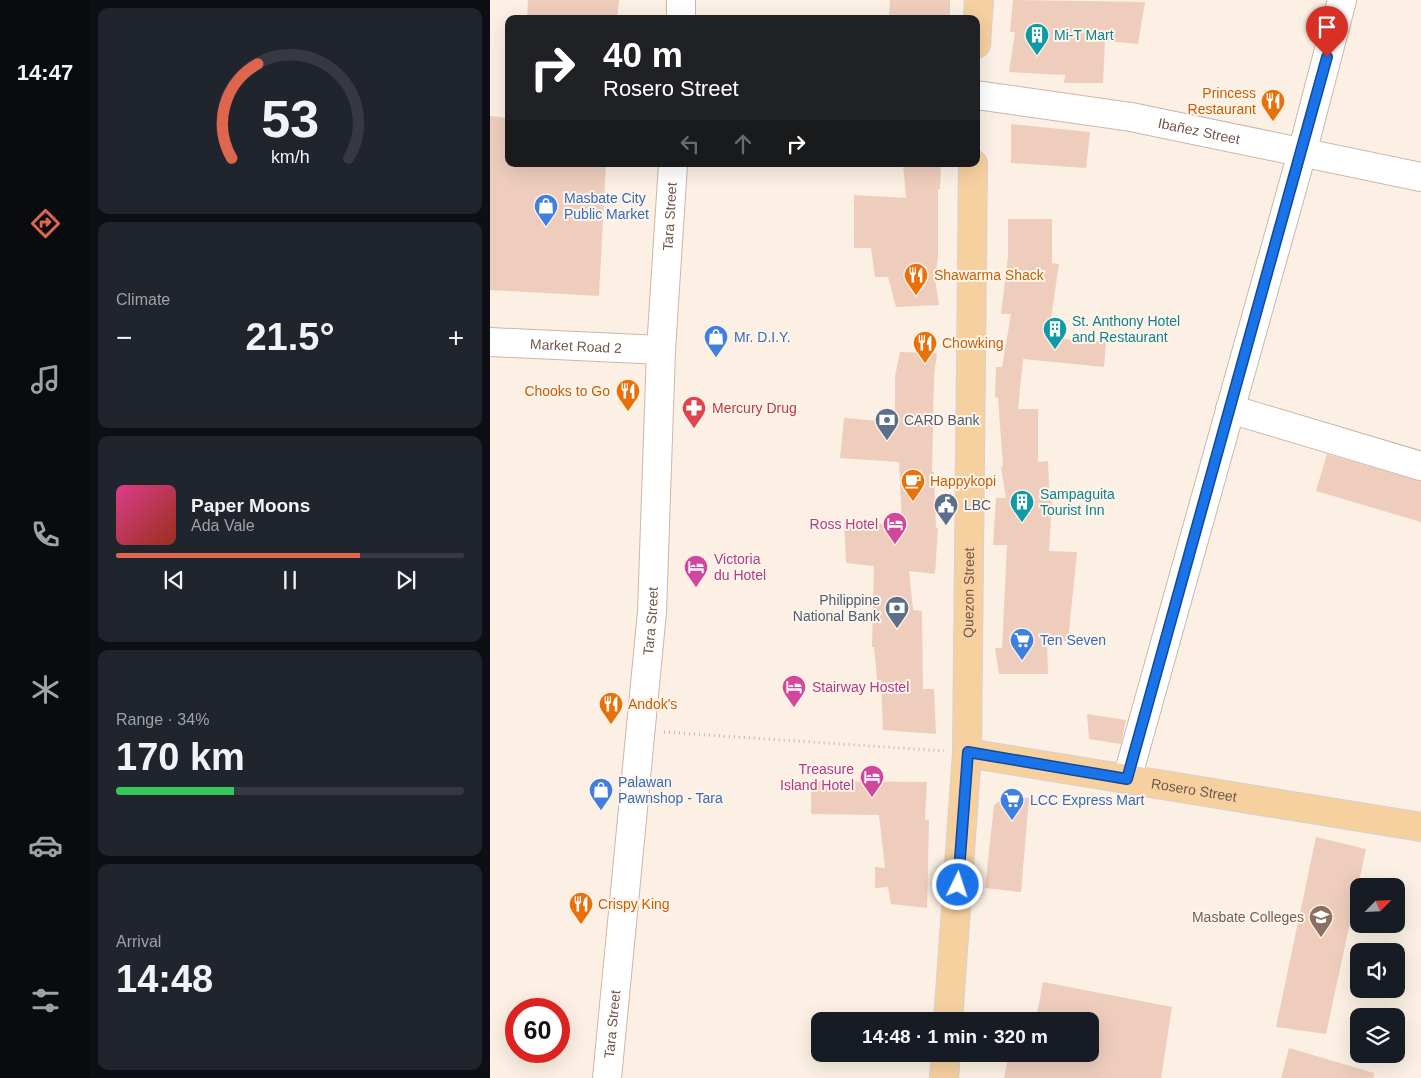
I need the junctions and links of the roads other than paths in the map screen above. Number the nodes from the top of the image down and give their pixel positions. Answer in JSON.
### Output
{"nodes":[{"id":1,"x":682,"y":0,"type":"edge"},
{"id":2,"x":978,"y":0,"type":"edge"},
{"id":3,"x":1342,"y":0,"type":"edge"},
{"id":4,"x":681,"y":15,"type":"edge"},
{"id":5,"x":977,"y":15,"type":"edge"},
{"id":6,"x":980,"y":96,"type":"edge"},
{"id":7,"x":1302,"y":153,"type":"junction"},
{"id":8,"x":673,"y":167,"type":"edge"},
{"id":9,"x":973,"y":167,"type":"edge"},
{"id":10,"x":1421,"y":177,"type":"edge"},
{"id":11,"x":490,"y":342,"type":"edge"},
{"id":12,"x":662,"y":350,"type":"junction"},
{"id":13,"x":1230,"y":409,"type":"junction"},
{"id":14,"x":1421,"y":466,"type":"edge"},
{"id":15,"x":968,"y":752,"type":"junction"},
{"id":16,"x":1127,"y":779,"type":"junction"},
{"id":17,"x":1421,"y":827,"type":"edge"},
{"id":18,"x":949,"y":1012,"type":"edge"},
{"id":19,"x":945,"y":1062,"type":"edge"},
{"id":20,"x":607,"y":1078,"type":"edge"},
{"id":21,"x":944,"y":1078,"type":"edge"}],
"edges":[{"from":1,"to":4,"type":"street"},
{"from":2,"to":5,"type":"main road"},
{"from":3,"to":7,"type":"street"},
{"from":6,"to":7,"type":"street","name":"Ibañez Street"},
{"from":7,"to":10,"type":"street","name":"Ibañez Street"},
{"from":7,"to":13,"type":"street"},
{"from":8,"to":12,"type":"street","name":"Tara Street"},
{"from":9,"to":15,"type":"main road","name":"Quezon Street"},
{"from":11,"to":12,"type":"street","name":"Market Road 2"},
{"from":12,"to":20,"type":"street","name":"Tara Street"},
{"from":13,"to":14,"type":"street"},
{"from":13,"to":16,"type":"street"},
{"from":15,"to":16,"type":"main road","name":"Rosero Street"},
{"from":15,"to":18,"type":"main road","name":"Quezon Street"},
{"from":16,"to":17,"type":"main road","name":"Rosero Street"},
{"from":19,"to":21,"type":"main road"}]}
